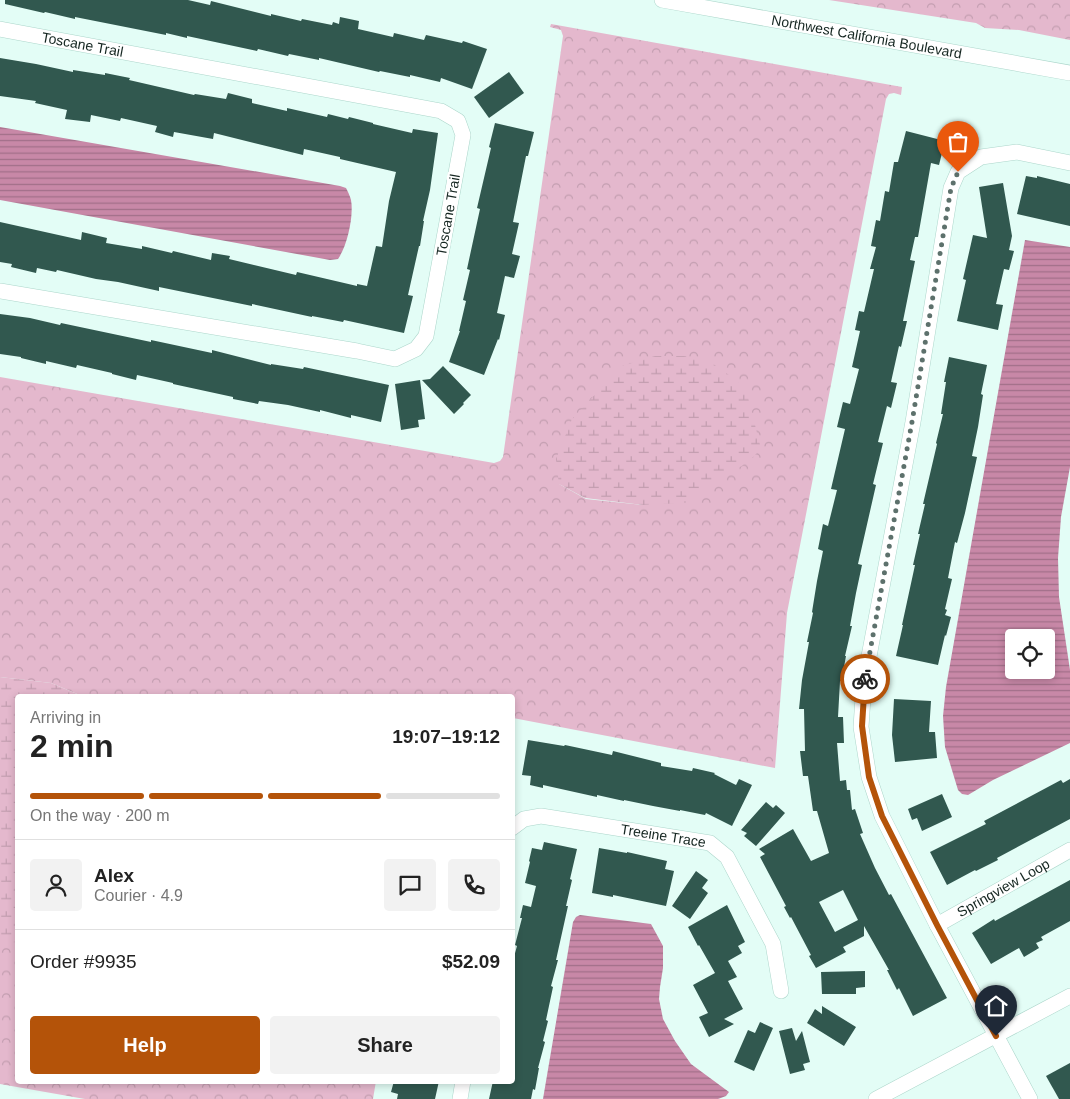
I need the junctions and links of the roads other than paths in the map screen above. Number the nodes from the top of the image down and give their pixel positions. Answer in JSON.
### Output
{"nodes":[{"id":1,"x":662,"y":0,"type":"edge"},
{"id":2,"x":0,"y":29,"type":"edge"},
{"id":3,"x":1070,"y":73,"type":"edge"},
{"id":4,"x":1070,"y":163,"type":"edge"},
{"id":5,"x":0,"y":290,"type":"edge"},
{"id":6,"x":515,"y":826,"type":"edge"},
{"id":7,"x":1070,"y":850,"type":"edge"},
{"id":8,"x":937,"y":925,"type":"junction"},
{"id":9,"x":780,"y":991,"type":"dead end"},
{"id":10,"x":1070,"y":996,"type":"edge"},
{"id":11,"x":996,"y":1036,"type":"junction"},
{"id":12,"x":462,"y":1084,"type":"edge"},
{"id":13,"x":460,"y":1099,"type":"edge"},
{"id":14,"x":876,"y":1099,"type":"edge"},
{"id":15,"x":1030,"y":1099,"type":"edge"}],
"edges":[{"from":1,"to":3,"type":"street","name":"Northwest California Boulevard"},
{"from":2,"to":5,"type":"street","name":"Toscane Trail"},
{"from":4,"to":8,"type":"street"},
{"from":6,"to":9,"type":"street","name":"Treeine Trace"},
{"from":7,"to":8,"type":"street","name":"Springview Loop"},
{"from":8,"to":11,"type":"street"},
{"from":10,"to":11,"type":"street"},
{"from":11,"to":14,"type":"street"},
{"from":11,"to":15,"type":"street"},
{"from":12,"to":13,"type":"street"}]}
